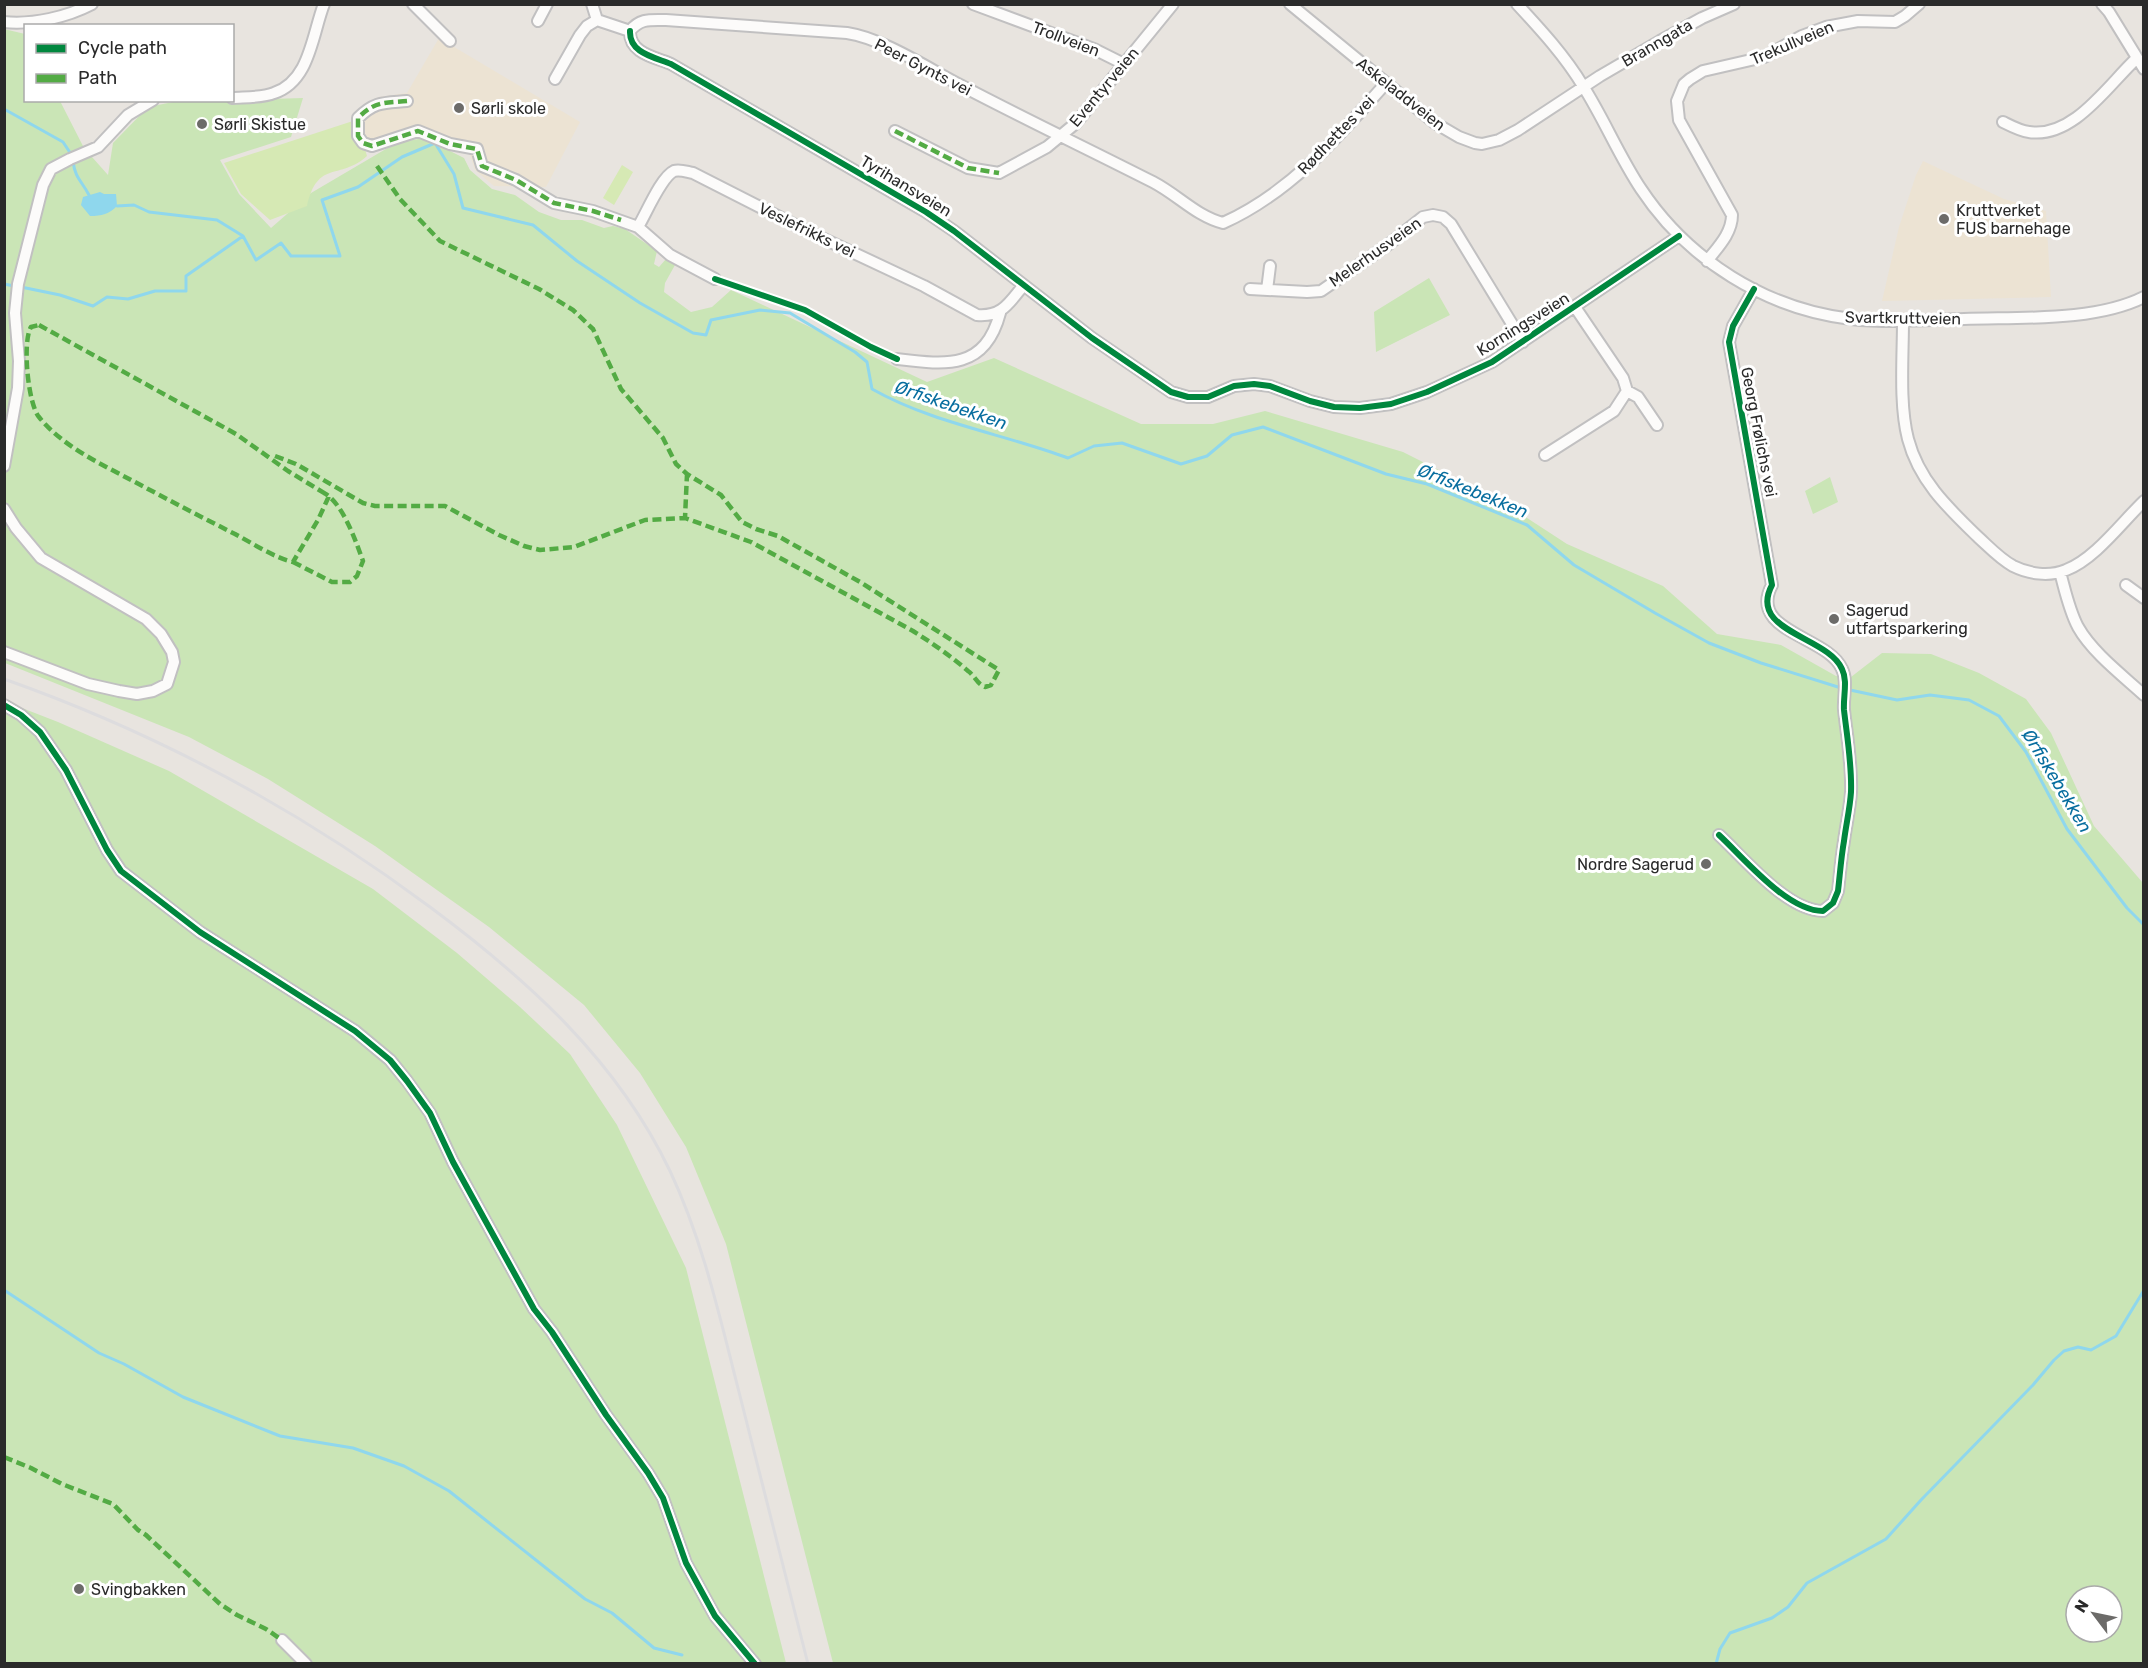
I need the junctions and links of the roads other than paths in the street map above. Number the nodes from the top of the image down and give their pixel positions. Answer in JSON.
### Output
{"nodes":[{"id":1,"x":92,"y":4,"type":"edge"},
{"id":2,"x":324,"y":4,"type":"edge"},
{"id":3,"x":412,"y":4,"type":"edge"},
{"id":4,"x":547,"y":4,"type":"edge"},
{"id":5,"x":592,"y":4,"type":"edge"},
{"id":6,"x":973,"y":4,"type":"edge"},
{"id":7,"x":1173,"y":4,"type":"edge"},
{"id":8,"x":1290,"y":4,"type":"edge"},
{"id":9,"x":1517,"y":4,"type":"edge"},
{"id":10,"x":1734,"y":4,"type":"edge"},
{"id":11,"x":1919,"y":4,"type":"edge"},
{"id":12,"x":2102,"y":4,"type":"edge"},
{"id":13,"x":597,"y":20,"type":"junction"},
{"id":14,"x":538,"y":21,"type":"dead end"},
{"id":15,"x":4,"y":22,"type":"edge"},
{"id":16,"x":630,"y":31,"type":"junction"},
{"id":17,"x":450,"y":41,"type":"dead end"},
{"id":18,"x":2136,"y":59,"type":"junction"},
{"id":19,"x":1124,"y":64,"type":"junction"},
{"id":20,"x":2144,"y":69,"type":"edge"},
{"id":21,"x":555,"y":79,"type":"dead end"},
{"id":22,"x":1386,"y":83,"type":"junction"},
{"id":23,"x":1585,"y":87,"type":"junction"},
{"id":24,"x":234,"y":98,"type":"edge"},
{"id":25,"x":406,"y":101,"type":"dead end"},
{"id":26,"x":150,"y":102,"type":"edge"},
{"id":27,"x":2003,"y":122,"type":"dead end"},
{"id":28,"x":895,"y":130,"type":"dead end"},
{"id":29,"x":1060,"y":137,"type":"junction"},
{"id":30,"x":1224,"y":224,"type":"joint"},
{"id":31,"x":638,"y":227,"type":"junction"},
{"id":32,"x":1679,"y":236,"type":"junction"},
{"id":33,"x":1707,"y":261,"type":"junction"},
{"id":34,"x":1270,"y":266,"type":"dead end"},
{"id":35,"x":716,"y":279,"type":"dead end"},
{"id":36,"x":1023,"y":286,"type":"junction"},
{"id":37,"x":1250,"y":289,"type":"dead end"},
{"id":38,"x":1754,"y":289,"type":"junction"},
{"id":39,"x":1267,"y":290,"type":"junction"},
{"id":40,"x":2144,"y":297,"type":"edge"},
{"id":41,"x":1575,"y":307,"type":"junction"},
{"id":42,"x":1000,"y":313,"type":"junction"},
{"id":43,"x":1903,"y":321,"type":"junction"},
{"id":44,"x":1523,"y":342,"type":"junction"},
{"id":45,"x":897,"y":359,"type":"dead end"},
{"id":46,"x":1161,"y":386,"type":"joint"},
{"id":47,"x":1627,"y":391,"type":"junction"},
{"id":48,"x":1657,"y":425,"type":"dead end"},
{"id":49,"x":1545,"y":455,"type":"dead end"},
{"id":50,"x":4,"y":466,"type":"edge"},
{"id":51,"x":2144,"y":501,"type":"edge"},
{"id":52,"x":4,"y":509,"type":"edge"},
{"id":53,"x":2060,"y":572,"type":"junction"},
{"id":54,"x":2126,"y":585,"type":"dead end"},
{"id":55,"x":2144,"y":598,"type":"edge"},
{"id":56,"x":4,"y":652,"type":"edge"},
{"id":57,"x":2144,"y":695,"type":"edge"},
{"id":58,"x":4,"y":705,"type":"edge"},
{"id":59,"x":1719,"y":835,"type":"dead end"},
{"id":60,"x":282,"y":1640,"type":"dead end"},
{"id":61,"x":306,"y":1664,"type":"edge"},
{"id":62,"x":755,"y":1664,"type":"edge"}],
"edges":[{"from":1,"to":15,"type":"street"},
{"from":2,"to":24,"type":"street"},
{"from":3,"to":17,"type":"street"},
{"from":4,"to":14,"type":"street"},
{"from":5,"to":13,"type":"street"},
{"from":6,"to":19,"type":"street","name":"Trollveien"},
{"from":7,"to":19,"type":"street","name":"Eventyrveien"},
{"from":8,"to":22,"type":"street","name":"Askeladdveien"},
{"from":9,"to":23,"type":"street","name":"Svartkruttveien"},
{"from":10,"to":23,"type":"street","name":"Branngata"},
{"from":11,"to":33,"type":"street","name":"Trekullveien"},
{"from":12,"to":18,"type":"street"},
{"from":13,"to":16,"type":"street"},
{"from":13,"to":21,"type":"street"},
{"from":16,"to":29,"type":"street","name":"Peer Gynts vei"},
{"from":16,"to":36,"type":"street","name":"Tyrihansveien"},
{"from":18,"to":20,"type":"street"},
{"from":18,"to":27,"type":"street"},
{"from":19,"to":29,"type":"street","name":"Eventyrveien"},
{"from":22,"to":23,"type":"street","name":"Askeladdveien"},
{"from":22,"to":30,"type":"street","name":"Rødhettes vei"},
{"from":23,"to":32,"type":"street","name":"Svartkruttveien"},
{"from":25,"to":31,"type":"street"},
{"from":26,"to":50,"type":"street"},
{"from":28,"to":29,"type":"street","name":"Eventyrveien"},
{"from":29,"to":30,"type":"street","name":"Peer Gynts vei"},
{"from":31,"to":35,"type":"street"},
{"from":31,"to":42,"type":"street","name":"Veslefrikks vei"},
{"from":32,"to":33,"type":"street","name":"Svartkruttveien"},
{"from":32,"to":41,"type":"street","name":"Korningsveien"},
{"from":33,"to":38,"type":"street","name":"Svartkruttveien"},
{"from":34,"to":39,"type":"street"},
{"from":36,"to":42,"type":"street"},
{"from":36,"to":46,"type":"street","name":"Tyrihansveien"},
{"from":37,"to":39,"type":"street","name":"Melerhusveien"},
{"from":38,"to":43,"type":"street","name":"Svartkruttveien"},
{"from":38,"to":59,"type":"street","name":"Georg Frølichs vei"},
{"from":39,"to":44,"type":"street","name":"Melerhusveien"},
{"from":40,"to":43,"type":"street","name":"Svartkruttveien"},
{"from":41,"to":44,"type":"street","name":"Korningsveien"},
{"from":41,"to":47,"type":"street"},
{"from":42,"to":45,"type":"street"},
{"from":43,"to":53,"type":"street"},
{"from":44,"to":46,"type":"street","name":"Korningsveien"},
{"from":47,"to":48,"type":"street"},
{"from":47,"to":49,"type":"street"},
{"from":51,"to":53,"type":"street"},
{"from":52,"to":56,"type":"street"},
{"from":53,"to":57,"type":"street"},
{"from":54,"to":55,"type":"street"},
{"from":58,"to":62,"type":"street"},
{"from":60,"to":61,"type":"street"}]}
